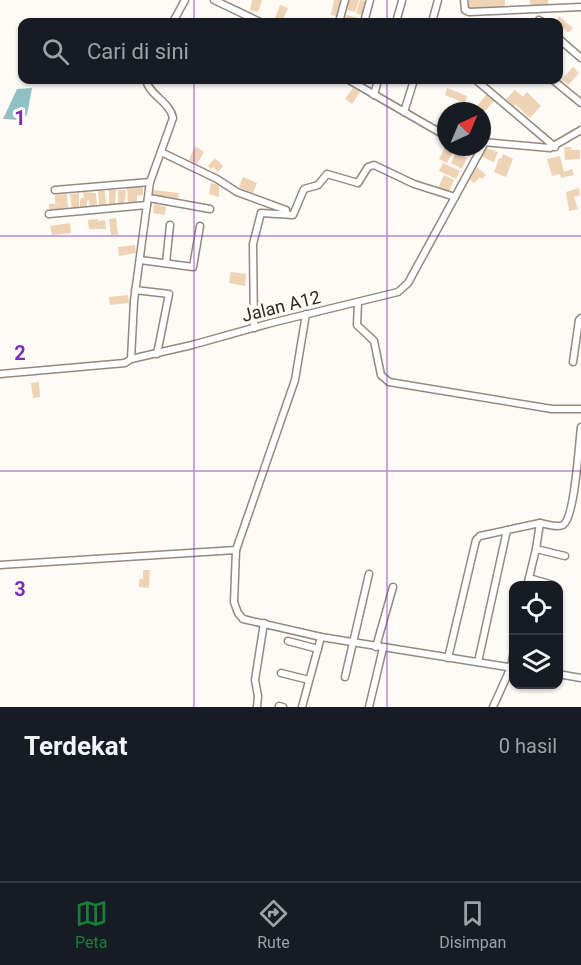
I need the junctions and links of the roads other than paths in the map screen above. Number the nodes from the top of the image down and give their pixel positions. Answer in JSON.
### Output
{"nodes":[{"id":1,"x":184,"y":0,"type":"edge"},
{"id":2,"x":214,"y":0,"type":"edge"},
{"id":3,"x":345,"y":0,"type":"edge"},
{"id":4,"x":370,"y":0,"type":"edge"},
{"id":5,"x":438,"y":0,"type":"edge"},
{"id":6,"x":464,"y":0,"type":"edge"},
{"id":7,"x":525,"y":0,"type":"edge"},
{"id":8,"x":402,"y":2,"type":"dead end"},
{"id":9,"x":581,"y":7,"type":"edge"},
{"id":10,"x":526,"y":10,"type":"junction"},
{"id":11,"x":174,"y":18,"type":"edge"},
{"id":12,"x":252,"y":18,"type":"edge"},
{"id":13,"x":340,"y":18,"type":"edge"},
{"id":14,"x":365,"y":18,"type":"edge"},
{"id":15,"x":397,"y":18,"type":"edge"},
{"id":16,"x":433,"y":18,"type":"edge"},
{"id":17,"x":563,"y":42,"type":"edge"},
{"id":18,"x":581,"y":58,"type":"edge"},
{"id":19,"x":148,"y":84,"type":"edge"},
{"id":20,"x":356,"y":84,"type":"edge"},
{"id":21,"x":377,"y":84,"type":"edge"},
{"id":22,"x":413,"y":84,"type":"edge"},
{"id":23,"x":481,"y":84,"type":"edge"},
{"id":24,"x":558,"y":84,"type":"edge"},
{"id":25,"x":374,"y":95,"type":"junction"},
{"id":26,"x":581,"y":103,"type":"edge"},
{"id":27,"x":404,"y":112,"type":"junction"},
{"id":28,"x":437,"y":131,"type":"edge"},
{"id":29,"x":580,"y":131,"type":"edge"},
{"id":30,"x":491,"y":143,"type":"edge"},
{"id":31,"x":555,"y":147,"type":"junction"},
{"id":32,"x":161,"y":152,"type":"junction"},
{"id":33,"x":476,"y":156,"type":"edge"},
{"id":34,"x":150,"y":182,"type":"junction"},
{"id":35,"x":55,"y":190,"type":"dead end"},
{"id":36,"x":455,"y":197,"type":"junction"},
{"id":37,"x":148,"y":202,"type":"junction"},
{"id":38,"x":210,"y":209,"type":"dead end"},
{"id":39,"x":49,"y":214,"type":"dead end"},
{"id":40,"x":285,"y":214,"type":"junction"},
{"id":41,"x":170,"y":225,"type":"dead end"},
{"id":42,"x":200,"y":226,"type":"dead end"},
{"id":43,"x":140,"y":260,"type":"junction"},
{"id":44,"x":166,"y":263,"type":"junction"},
{"id":45,"x":135,"y":290,"type":"junction"},
{"id":46,"x":358,"y":303,"type":"junction"},
{"id":47,"x":306,"y":314,"type":"junction"},
{"id":48,"x":581,"y":318,"type":"edge"},
{"id":49,"x":254,"y":328,"type":"junction"},
{"id":50,"x":157,"y":354,"type":"junction"},
{"id":51,"x":131,"y":359,"type":"junction"},
{"id":52,"x":573,"y":362,"type":"dead end"},
{"id":53,"x":0,"y":374,"type":"edge"},
{"id":54,"x":581,"y":409,"type":"edge"},
{"id":55,"x":581,"y":427,"type":"edge"},
{"id":56,"x":540,"y":523,"type":"junction"},
{"id":57,"x":507,"y":530,"type":"junction"},
{"id":58,"x":536,"y":549,"type":"junction"},
{"id":59,"x":236,"y":550,"type":"junction"},
{"id":60,"x":565,"y":556,"type":"dead end"},
{"id":61,"x":0,"y":565,"type":"edge"},
{"id":62,"x":369,"y":574,"type":"dead end"},
{"id":63,"x":528,"y":581,"type":"edge"},
{"id":64,"x":393,"y":587,"type":"dead end"},
{"id":65,"x":264,"y":623,"type":"junction"},
{"id":66,"x":321,"y":637,"type":"junction"},
{"id":67,"x":288,"y":641,"type":"dead end"},
{"id":68,"x":354,"y":643,"type":"junction"},
{"id":69,"x":380,"y":648,"type":"junction"},
{"id":70,"x":318,"y":649,"type":"junction"},
{"id":71,"x":448,"y":658,"type":"junction"},
{"id":72,"x":478,"y":662,"type":"junction"},
{"id":73,"x":509,"y":667,"type":"edge"},
{"id":74,"x":281,"y":673,"type":"dead end"},
{"id":75,"x":509,"y":674,"type":"edge"},
{"id":76,"x":563,"y":675,"type":"edge"},
{"id":77,"x":345,"y":677,"type":"dead end"},
{"id":78,"x":581,"y":678,"type":"edge"},
{"id":79,"x":309,"y":680,"type":"junction"},
{"id":80,"x":257,"y":707,"type":"edge"},
{"id":81,"x":302,"y":707,"type":"edge"},
{"id":82,"x":369,"y":707,"type":"edge"},
{"id":83,"x":493,"y":707,"type":"edge"}],
"edges":[{"from":1,"to":11,"type":"street"},
{"from":2,"to":12,"type":"street"},
{"from":3,"to":13,"type":"street"},
{"from":4,"to":14,"type":"street"},
{"from":5,"to":16,"type":"street"},
{"from":6,"to":10,"type":"street"},
{"from":7,"to":10,"type":"street"},
{"from":8,"to":15,"type":"street"},
{"from":9,"to":10,"type":"street"},
{"from":17,"to":18,"type":"street"},
{"from":19,"to":32,"type":"street"},
{"from":20,"to":25,"type":"street"},
{"from":21,"to":25,"type":"street"},
{"from":22,"to":27,"type":"street"},
{"from":23,"to":31,"type":"street"},
{"from":24,"to":26,"type":"street"},
{"from":25,"to":27,"type":"street"},
{"from":27,"to":28,"type":"street"},
{"from":29,"to":31,"type":"street"},
{"from":30,"to":31,"type":"street"},
{"from":32,"to":34,"type":"street"},
{"from":32,"to":40,"type":"street"},
{"from":33,"to":36,"type":"street","name":"Jalan A12"},
{"from":34,"to":35,"type":"street"},
{"from":34,"to":37,"type":"street"},
{"from":36,"to":40,"type":"street"},
{"from":36,"to":46,"type":"street","name":"Jalan A12"},
{"from":37,"to":38,"type":"street"},
{"from":37,"to":39,"type":"street"},
{"from":37,"to":43,"type":"street"},
{"from":40,"to":49,"type":"street"},
{"from":41,"to":44,"type":"street"},
{"from":42,"to":44,"type":"street"},
{"from":43,"to":44,"type":"street"},
{"from":43,"to":45,"type":"street"},
{"from":45,"to":50,"type":"street"},
{"from":45,"to":51,"type":"street"},
{"from":46,"to":47,"type":"street","name":"Jalan A12"},
{"from":46,"to":54,"type":"street"},
{"from":47,"to":49,"type":"street","name":"Jalan A12"},
{"from":47,"to":59,"type":"street"},
{"from":48,"to":52,"type":"street"},
{"from":49,"to":50,"type":"street","name":"Jalan A12"},
{"from":50,"to":51,"type":"street","name":"Jalan A12"},
{"from":51,"to":53,"type":"street","name":"Jalan A12"},
{"from":55,"to":56,"type":"street"},
{"from":56,"to":57,"type":"street"},
{"from":56,"to":58,"type":"street"},
{"from":57,"to":71,"type":"street"},
{"from":57,"to":72,"type":"street"},
{"from":58,"to":60,"type":"street"},
{"from":58,"to":63,"type":"street"},
{"from":59,"to":61,"type":"street"},
{"from":59,"to":65,"type":"street"},
{"from":62,"to":68,"type":"street"},
{"from":64,"to":69,"type":"street"},
{"from":65,"to":66,"type":"street"},
{"from":65,"to":80,"type":"street"},
{"from":66,"to":68,"type":"street"},
{"from":66,"to":70,"type":"street"},
{"from":67,"to":70,"type":"street"},
{"from":68,"to":69,"type":"street"},
{"from":68,"to":77,"type":"street"},
{"from":69,"to":71,"type":"street"},
{"from":69,"to":82,"type":"street"},
{"from":70,"to":79,"type":"street"},
{"from":71,"to":72,"type":"street"},
{"from":72,"to":73,"type":"street"},
{"from":74,"to":79,"type":"street"},
{"from":75,"to":83,"type":"street"},
{"from":76,"to":78,"type":"street"},
{"from":79,"to":81,"type":"street"}]}
